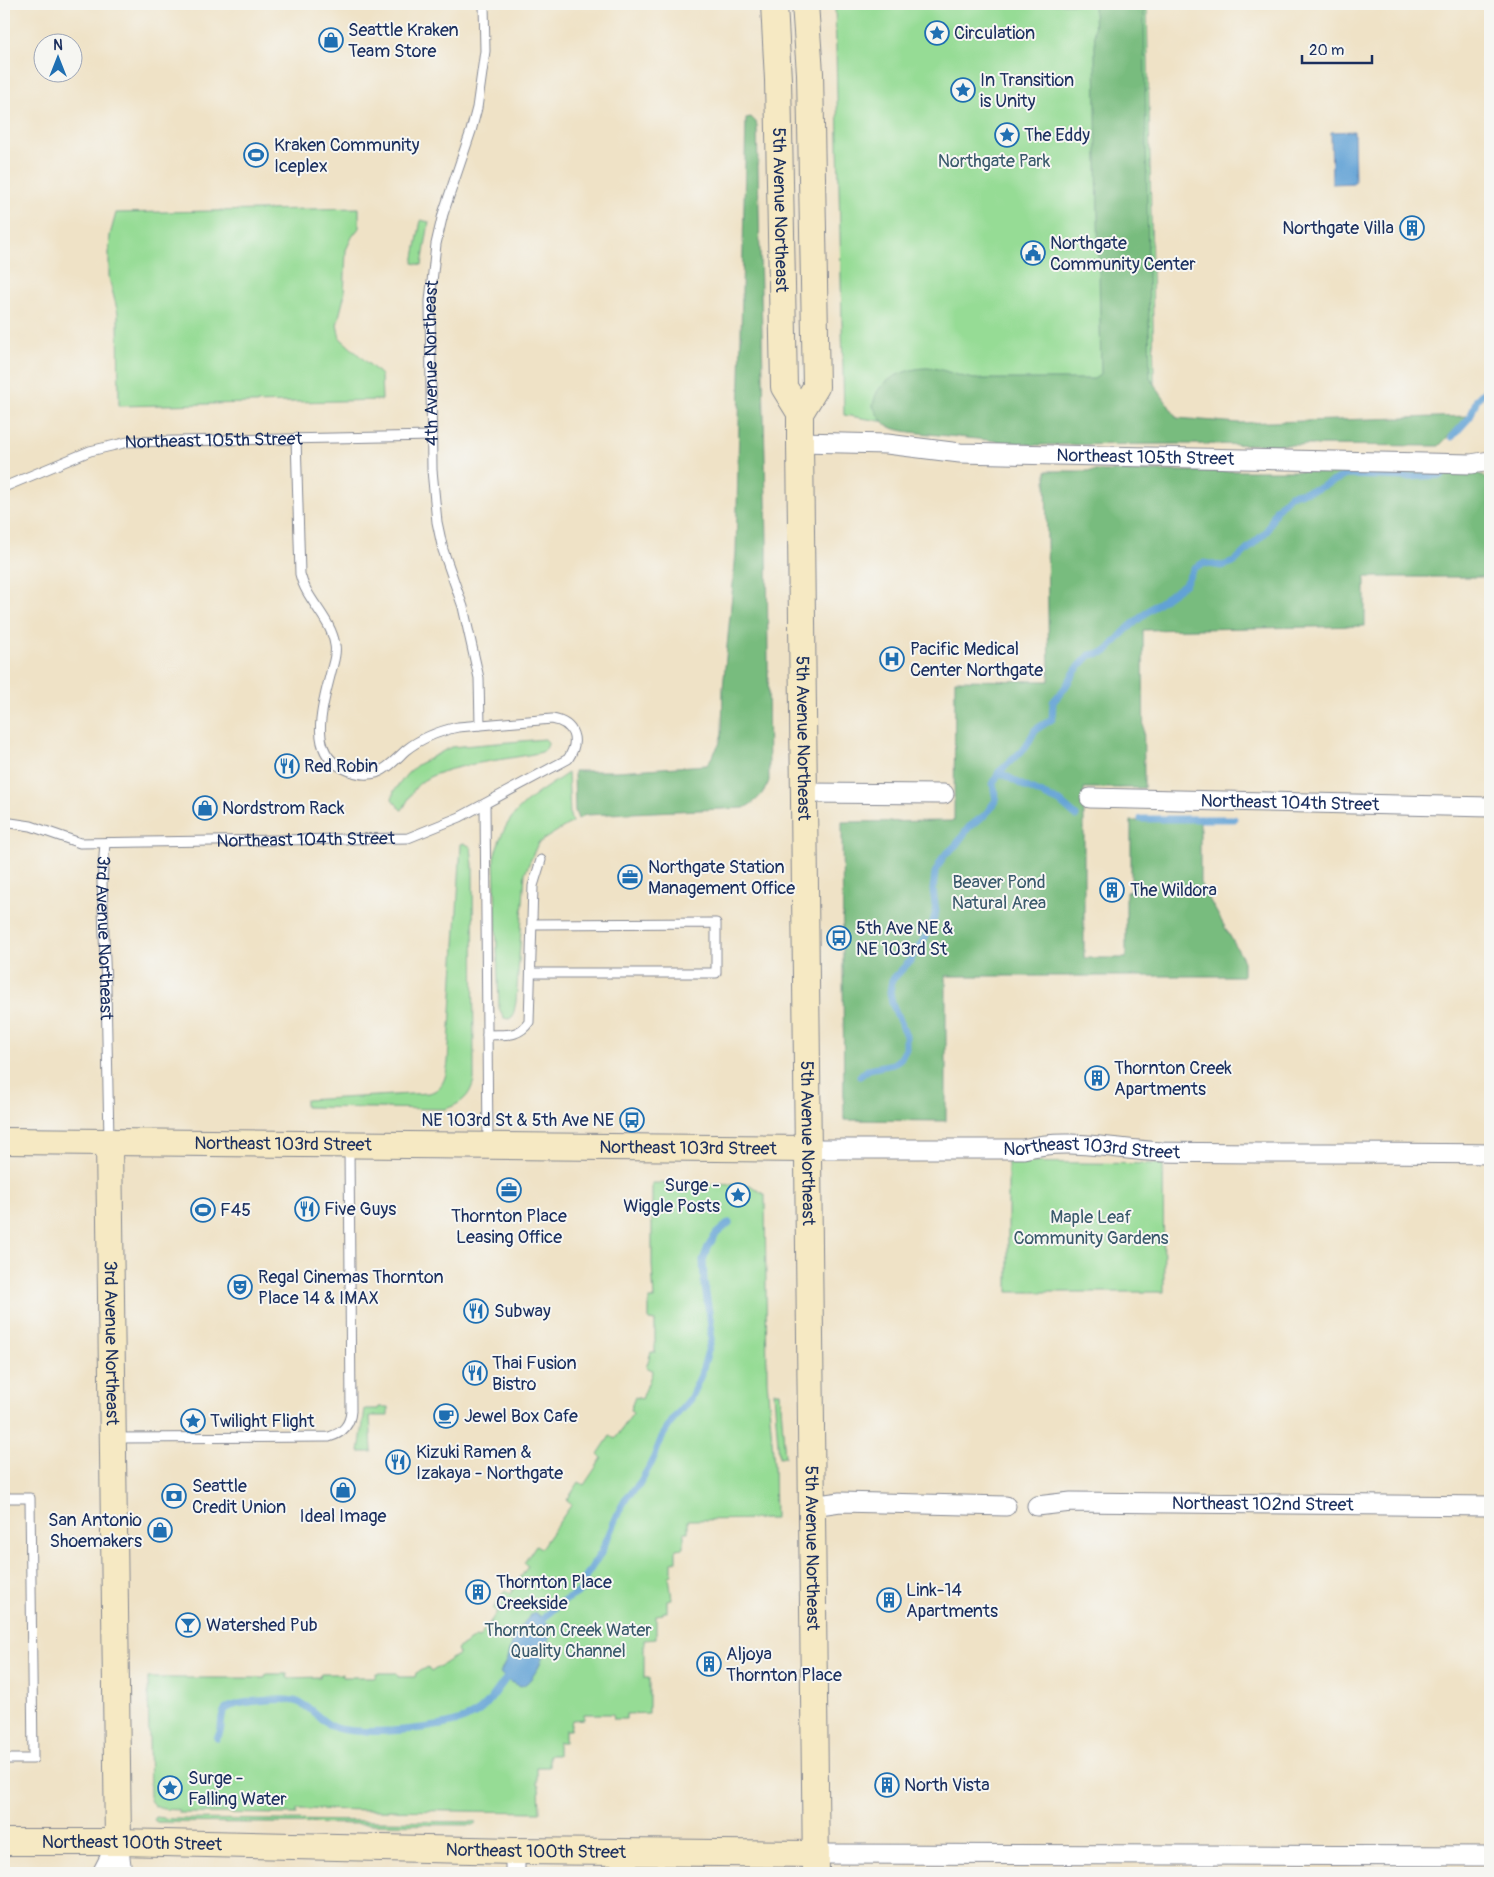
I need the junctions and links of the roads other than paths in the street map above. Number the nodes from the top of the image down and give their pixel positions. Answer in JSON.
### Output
{"nodes":[{"id":1,"x":484,"y":4,"type":"edge"},
{"id":2,"x":774,"y":4,"type":"edge"},
{"id":3,"x":805,"y":4,"type":"edge"},
{"id":4,"x":800,"y":413,"type":"junction"},
{"id":5,"x":432,"y":436,"type":"junction"},
{"id":6,"x":296,"y":438,"type":"junction"},
{"id":7,"x":800,"y":442,"type":"junction"},
{"id":8,"x":1490,"y":461,"type":"edge"},
{"id":9,"x":4,"y":487,"type":"edge"},
{"id":10,"x":480,"y":725,"type":"junction"},
{"id":11,"x":803,"y":793,"type":"junction"},
{"id":12,"x":944,"y":794,"type":"dead end"},
{"id":13,"x":1090,"y":798,"type":"dead end"},
{"id":14,"x":485,"y":804,"type":"junction"},
{"id":15,"x":1490,"y":807,"type":"edge"},
{"id":16,"x":4,"y":822,"type":"edge"},
{"id":17,"x":104,"y":843,"type":"junction"},
{"id":18,"x":541,"y":860,"type":"dead end"},
{"id":19,"x":533,"y":924,"type":"junction"},
{"id":20,"x":531,"y":973,"type":"junction"},
{"id":21,"x":487,"y":1035,"type":"junction"},
{"id":22,"x":4,"y":1142,"type":"edge"},
{"id":23,"x":109,"y":1142,"type":"junction"},
{"id":24,"x":349,"y":1145,"type":"junction"},
{"id":25,"x":488,"y":1146,"type":"junction"},
{"id":26,"x":808,"y":1149,"type":"junction"},
{"id":27,"x":1490,"y":1154,"type":"edge"},
{"id":28,"x":112,"y":1438,"type":"junction"},
{"id":29,"x":4,"y":1498,"type":"edge"},
{"id":30,"x":812,"y":1506,"type":"junction"},
{"id":31,"x":1006,"y":1506,"type":"dead end"},
{"id":32,"x":1037,"y":1506,"type":"dead end"},
{"id":33,"x":1490,"y":1506,"type":"edge"},
{"id":34,"x":4,"y":1759,"type":"edge"},
{"id":35,"x":4,"y":1842,"type":"edge"},
{"id":36,"x":118,"y":1842,"type":"junction"},
{"id":37,"x":1490,"y":1856,"type":"edge"},
{"id":38,"x":515,"y":1862,"type":"edge"},
{"id":39,"x":816,"y":1864,"type":"edge"},
{"id":40,"x":102,"y":1873,"type":"edge"},
{"id":41,"x":122,"y":1873,"type":"edge"}],
"edges":[{"from":1,"to":5,"type":"lane","name":"4th Avenue Northeast"},
{"from":2,"to":4,"type":"street","name":"5th Avenue Northeast"},
{"from":3,"to":4,"type":"street","name":"5th Avenue Northeast"},
{"from":4,"to":7,"type":"street","name":"5th Avenue Northeast"},
{"from":5,"to":6,"type":"lane","name":"Northeast 105th Street"},
{"from":5,"to":10,"type":"lane","name":"4th Avenue Northeast"},
{"from":6,"to":9,"type":"lane","name":"Northeast 105th Street"},
{"from":6,"to":10,"type":"lane"},
{"from":7,"to":8,"type":"street","name":"Northeast 105th Street"},
{"from":7,"to":11,"type":"street","name":"5th Avenue Northeast"},
{"from":10,"to":14,"type":"lane","name":"Northeast 104th Street"},
{"from":11,"to":12,"type":"street"},
{"from":11,"to":26,"type":"street","name":"5th Avenue Northeast"},
{"from":13,"to":15,"type":"street","name":"Northeast 104th Street"},
{"from":14,"to":17,"type":"lane","name":"Northeast 104th Street"},
{"from":14,"to":21,"type":"lane"},
{"from":16,"to":17,"type":"lane","name":"Northeast 104th Street"},
{"from":17,"to":23,"type":"lane","name":"3rd Avenue Northeast"},
{"from":18,"to":19,"type":"lane"},
{"from":19,"to":20,"type":"lane"},
{"from":19,"to":20,"type":"lane"},
{"from":20,"to":21,"type":"lane"},
{"from":21,"to":25,"type":"lane"},
{"from":22,"to":23,"type":"street","name":"Northeast 103rd Street"},
{"from":23,"to":24,"type":"street","name":"Northeast 103rd Street"},
{"from":23,"to":28,"type":"street","name":"3rd Avenue Northeast"},
{"from":24,"to":25,"type":"street","name":"Northeast 103rd Street"},
{"from":24,"to":28,"type":"lane"},
{"from":25,"to":26,"type":"street","name":"Northeast 103rd Street"},
{"from":26,"to":27,"type":"street","name":"Northeast 103rd Street"},
{"from":26,"to":30,"type":"street","name":"5th Avenue Northeast"},
{"from":28,"to":36,"type":"street","name":"3rd Avenue Northeast"},
{"from":29,"to":34,"type":"lane"},
{"from":30,"to":31,"type":"street"},
{"from":30,"to":39,"type":"street","name":"5th Avenue Northeast"},
{"from":32,"to":33,"type":"street","name":"Northeast 102nd Street"},
{"from":35,"to":36,"type":"street","name":"Northeast 100th Street"},
{"from":36,"to":38,"type":"street","name":"Northeast 100th Street"},
{"from":36,"to":40,"type":"street","name":"3rd Avenue Northeast"},
{"from":36,"to":41,"type":"street","name":"3rd Avenue Northeast"},
{"from":37,"to":39,"type":"street","name":"Northeast 100th Street"},
{"from":38,"to":39,"type":"street","name":"Northeast 100th Street"}]}
